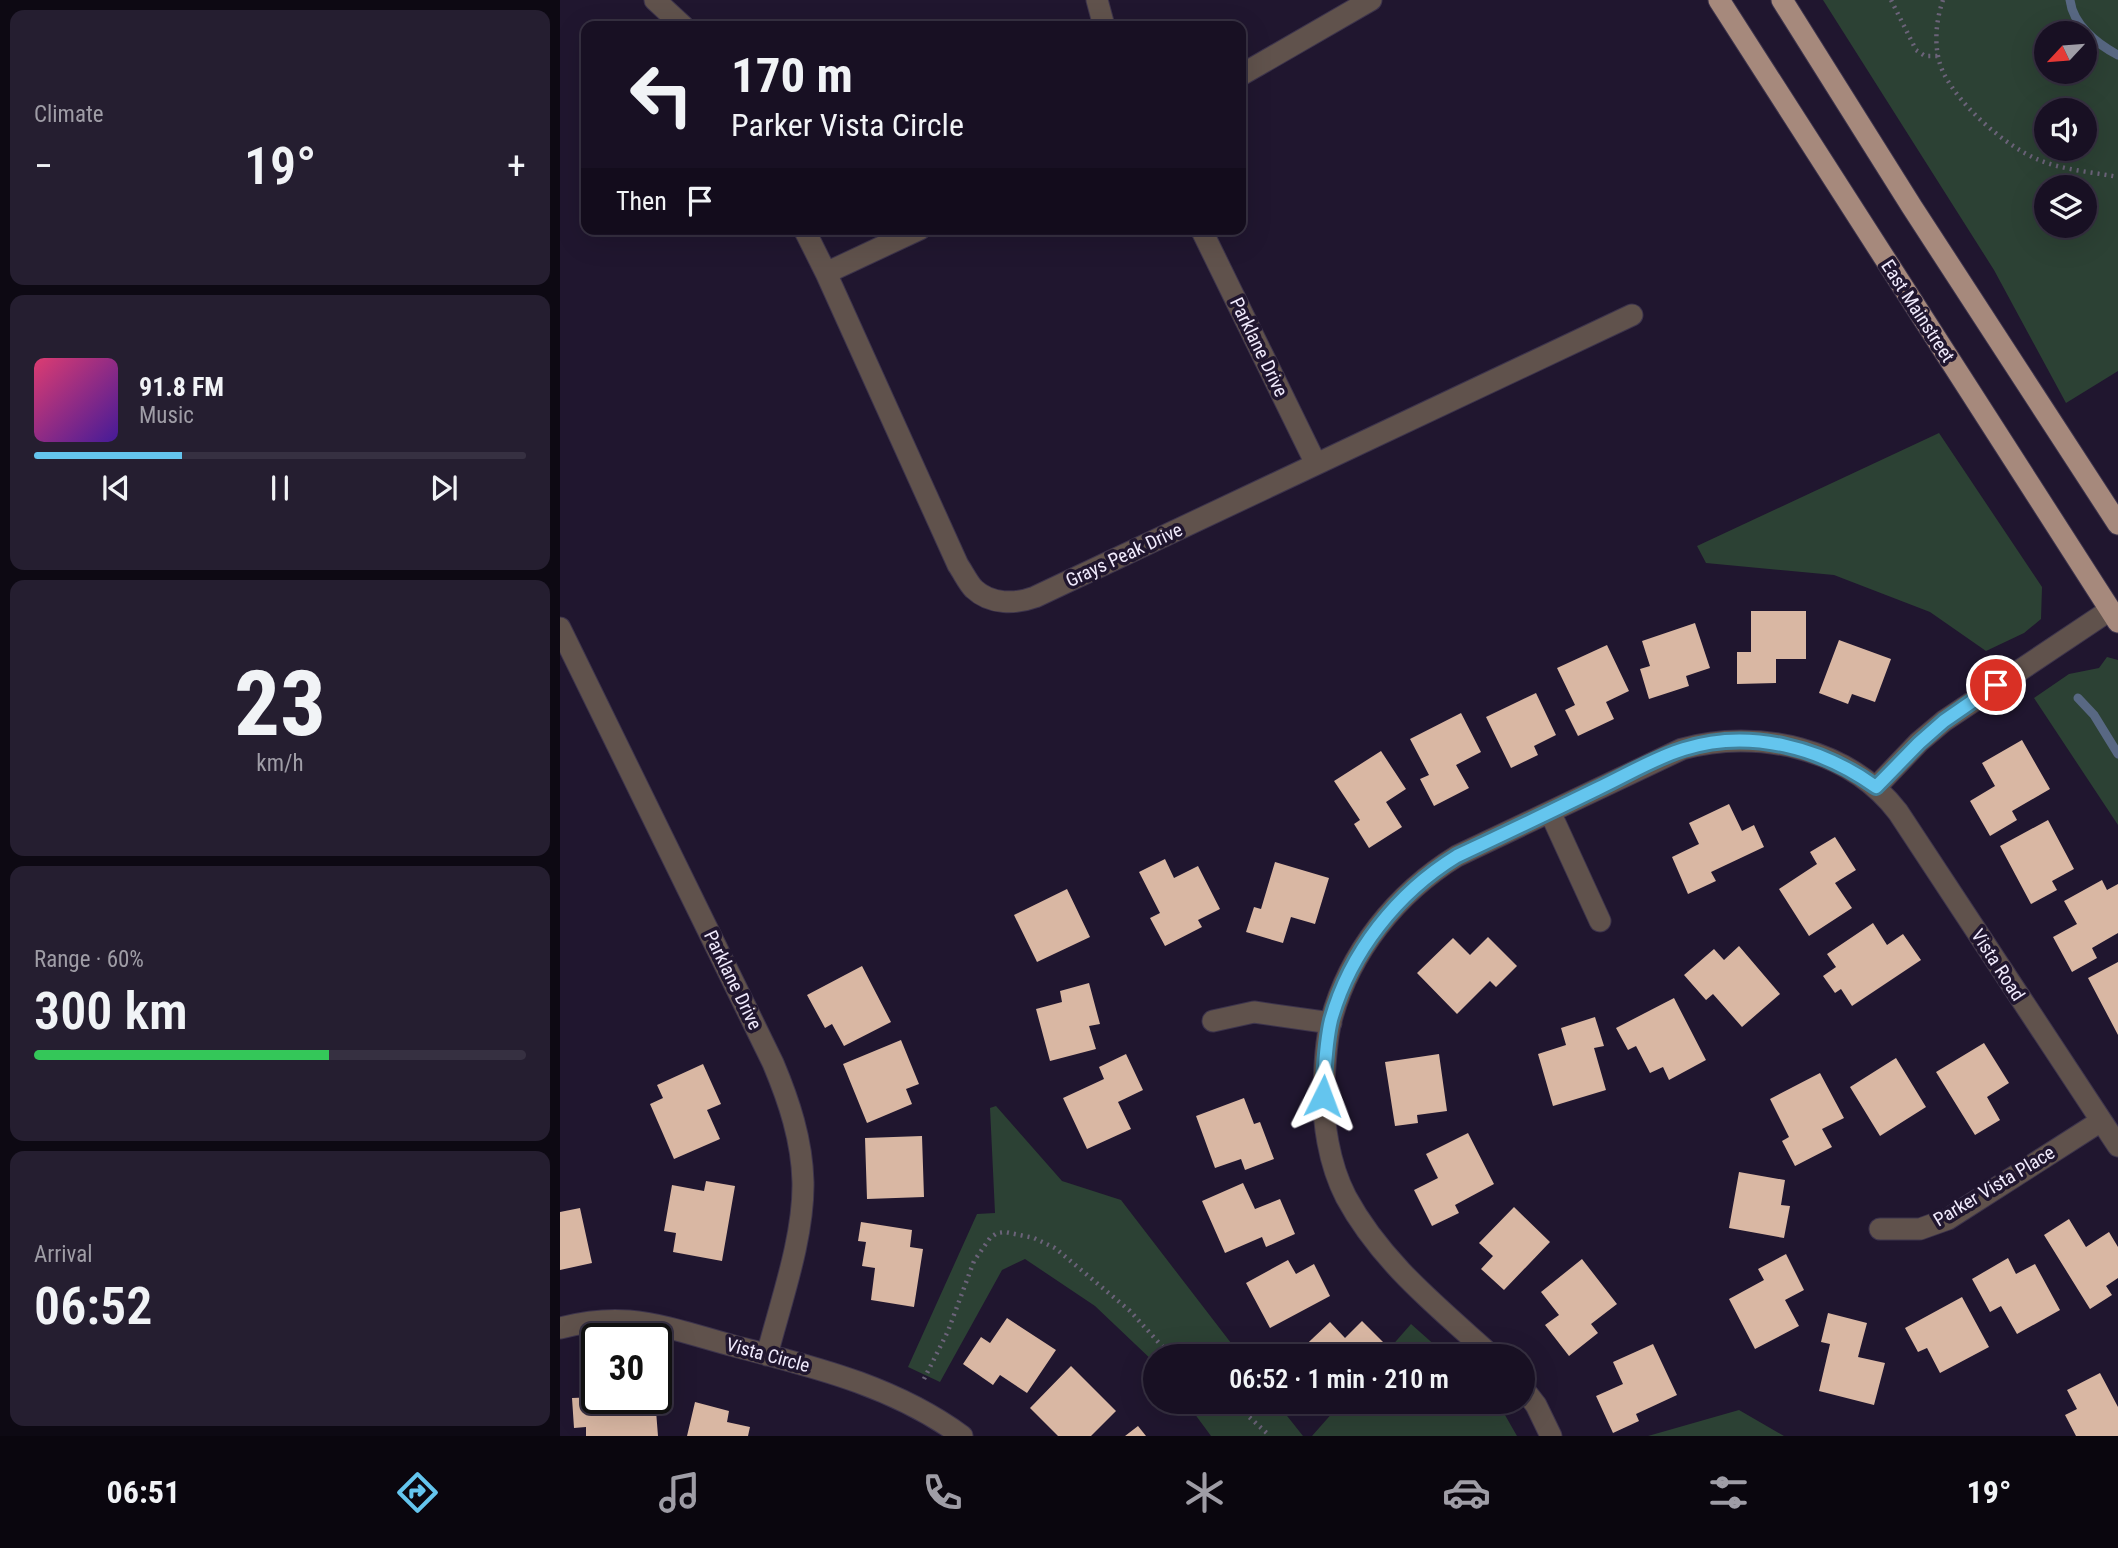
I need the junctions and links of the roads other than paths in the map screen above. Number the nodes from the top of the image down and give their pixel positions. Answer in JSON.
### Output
{"nodes":[{"id":1,"x":655,"y":0,"type":"edge"},
{"id":2,"x":1097,"y":0,"type":"edge"},
{"id":3,"x":1371,"y":0,"type":"edge"},
{"id":4,"x":1719,"y":0,"type":"edge"},
{"id":5,"x":1782,"y":0,"type":"edge"},
{"id":6,"x":678,"y":21,"type":"edge"},
{"id":7,"x":1103,"y":21,"type":"edge"},
{"id":8,"x":1246,"y":72,"type":"edge"},
{"id":9,"x":807,"y":235,"type":"edge"},
{"id":10,"x":907,"y":235,"type":"edge"},
{"id":11,"x":1204,"y":235,"type":"edge"},
{"id":12,"x":826,"y":273,"type":"junction"},
{"id":13,"x":1632,"y":315,"type":"dead end"},
{"id":14,"x":1316,"y":464,"type":"junction"},
{"id":15,"x":2118,"y":524,"type":"edge"},
{"id":16,"x":2114,"y":616,"type":"edge"},
{"id":17,"x":560,"y":628,"type":"edge"},
{"id":18,"x":1876,"y":787,"type":"junction"},
{"id":19,"x":1550,"y":812,"type":"junction"},
{"id":20,"x":1600,"y":921,"type":"dead end"},
{"id":21,"x":1213,"y":1021,"type":"dead end"},
{"id":22,"x":1331,"y":1023,"type":"junction"},
{"id":23,"x":2101,"y":1121,"type":"junction"},
{"id":24,"x":2118,"y":1146,"type":"edge"},
{"id":25,"x":1880,"y":1229,"type":"dead end"},
{"id":26,"x":560,"y":1328,"type":"edge"},
{"id":27,"x":1479,"y":1344,"type":"edge"},
{"id":28,"x":767,"y":1355,"type":"junction"},
{"id":29,"x":1535,"y":1404,"type":"edge"},
{"id":30,"x":962,"y":1436,"type":"edge"},
{"id":31,"x":1551,"y":1436,"type":"edge"}],
"edges":[{"from":1,"to":6,"type":"street"},
{"from":2,"to":7,"type":"street"},
{"from":3,"to":8,"type":"street"},
{"from":4,"to":16,"type":"main road","name":"East Mainstreet"},
{"from":5,"to":15,"type":"main road"},
{"from":9,"to":12,"type":"street","name":"Grays Peak Drive"},
{"from":10,"to":12,"type":"street"},
{"from":11,"to":14,"type":"street","name":"Parklane Drive"},
{"from":12,"to":14,"type":"street","name":"Grays Peak Drive"},
{"from":13,"to":14,"type":"street","name":"Grays Peak Drive"},
{"from":16,"to":18,"type":"street"},
{"from":17,"to":28,"type":"street","name":"Parklane Drive"},
{"from":18,"to":19,"type":"street","name":"Vista Road"},
{"from":18,"to":23,"type":"street","name":"Vista Road"},
{"from":19,"to":20,"type":"street"},
{"from":19,"to":22,"type":"street","name":"Vista Road"},
{"from":21,"to":22,"type":"street"},
{"from":22,"to":27,"type":"street","name":"Vista Road"},
{"from":23,"to":24,"type":"street","name":"Vista Road"},
{"from":23,"to":25,"type":"street","name":"Parker Vista Place"},
{"from":26,"to":28,"type":"street","name":"Vista Circle"},
{"from":28,"to":30,"type":"street","name":"Vista Circle"},
{"from":29,"to":31,"type":"street"}]}
